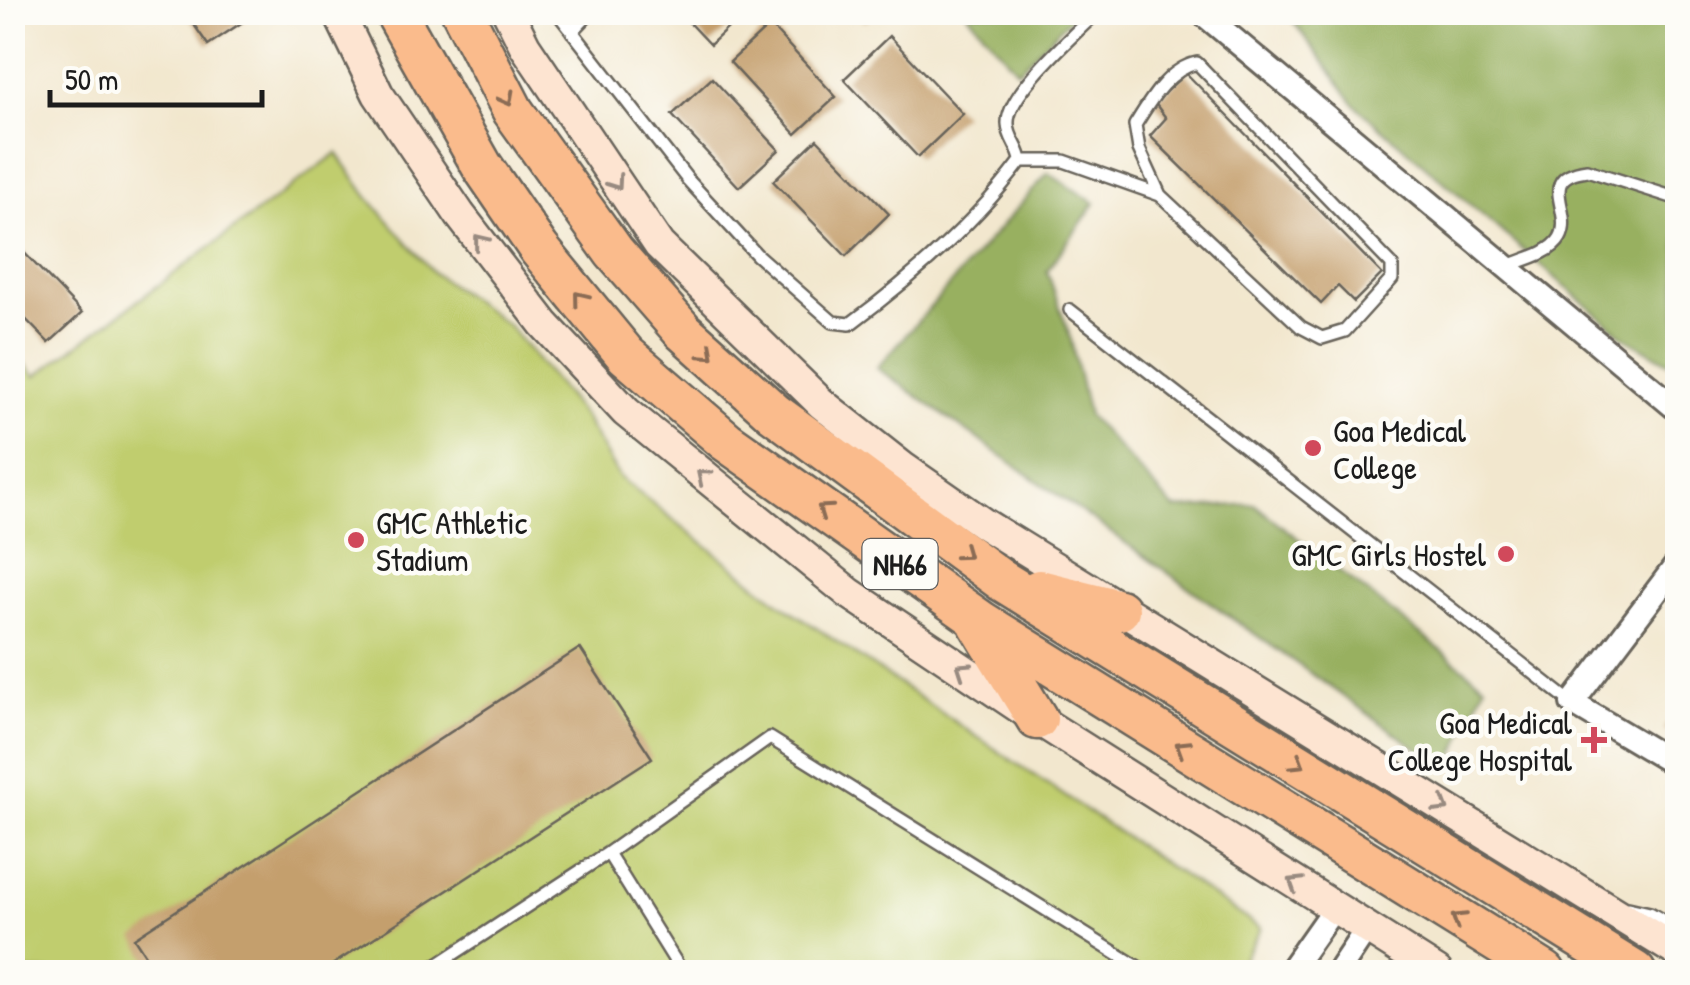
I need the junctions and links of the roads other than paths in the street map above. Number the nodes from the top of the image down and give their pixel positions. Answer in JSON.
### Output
{"nodes":[{"id":1,"x":338,"y":12,"type":"edge"},
{"id":2,"x":395,"y":12,"type":"edge"},
{"id":3,"x":462,"y":12,"type":"edge"},
{"id":4,"x":508,"y":12,"type":"edge"},
{"id":5,"x":557,"y":12,"type":"edge"},
{"id":6,"x":591,"y":12,"type":"edge"},
{"id":7,"x":1097,"y":12,"type":"edge"},
{"id":8,"x":1201,"y":12,"type":"edge"},
{"id":9,"x":572,"y":32,"type":"junction"},
{"id":10,"x":1021,"y":162,"type":"junction"},
{"id":11,"x":1160,"y":194,"type":"junction"},
{"id":12,"x":1678,"y":199,"type":"edge"},
{"id":13,"x":1505,"y":267,"type":"junction"},
{"id":14,"x":1070,"y":310,"type":"dead end"},
{"id":15,"x":1678,"y":410,"type":"edge"},
{"id":16,"x":1678,"y":562,"type":"edge"},
{"id":17,"x":1001,"y":580,"type":"junction"},
{"id":18,"x":1119,"y":610,"type":"junction"},
{"id":19,"x":972,"y":615,"type":"junction"},
{"id":20,"x":1572,"y":703,"type":"junction"},
{"id":21,"x":1037,"y":719,"type":"junction"},
{"id":22,"x":1678,"y":766,"type":"edge"},
{"id":23,"x":608,"y":853,"type":"junction"},
{"id":24,"x":1594,"y":901,"type":"junction"},
{"id":25,"x":1334,"y":908,"type":"junction"},
{"id":26,"x":1368,"y":927,"type":"junction"},
{"id":27,"x":1678,"y":930,"type":"edge"},
{"id":28,"x":1678,"y":952,"type":"edge"},
{"id":29,"x":426,"y":972,"type":"edge"},
{"id":30,"x":682,"y":972,"type":"edge"},
{"id":31,"x":1146,"y":972,"type":"edge"},
{"id":32,"x":1289,"y":972,"type":"edge"},
{"id":33,"x":1338,"y":972,"type":"edge"},
{"id":34,"x":1437,"y":972,"type":"edge"},
{"id":35,"x":1546,"y":972,"type":"edge"},
{"id":36,"x":1635,"y":972,"type":"edge"}],
"edges":[{"from":21,"to":1,"type":"street","one_way":true},
{"from":19,"to":2,"type":"highway","number":"NH66","one_way":true},
{"from":3,"to":17,"type":"highway","number":"NH66","one_way":true},
{"from":4,"to":18,"type":"street","one_way":true},
{"from":5,"to":9,"type":"lane"},
{"from":6,"to":9,"type":"lane"},
{"from":7,"to":10,"type":"lane"},
{"from":8,"to":13,"type":"street"},
{"from":9,"to":10,"type":"lane"},
{"from":10,"to":11,"type":"lane"},
{"from":11,"to":11,"type":"lane"},
{"from":12,"to":13,"type":"lane"},
{"from":13,"to":15,"type":"street"},
{"from":14,"to":20,"type":"lane"},
{"from":16,"to":20,"type":"street"},
{"from":17,"to":18,"type":"highway"},
{"from":17,"to":36,"type":"highway","number":"NH66","one_way":true},
{"from":18,"to":24,"type":"street","one_way":true},
{"from":19,"to":21,"type":"highway"},
{"from":35,"to":19,"type":"highway","number":"NH66","one_way":true},
{"from":20,"to":22,"type":"street"},
{"from":25,"to":21,"type":"street","one_way":true},
{"from":23,"to":29,"type":"lane"},
{"from":23,"to":30,"type":"lane"},
{"from":23,"to":31,"type":"lane"},
{"from":24,"to":27,"type":"lane"},
{"from":24,"to":28,"type":"street"},
{"from":25,"to":26,"type":"street"},
{"from":25,"to":32,"type":"street"},
{"from":26,"to":33,"type":"street"},
{"from":26,"to":34,"type":"street"}]}
